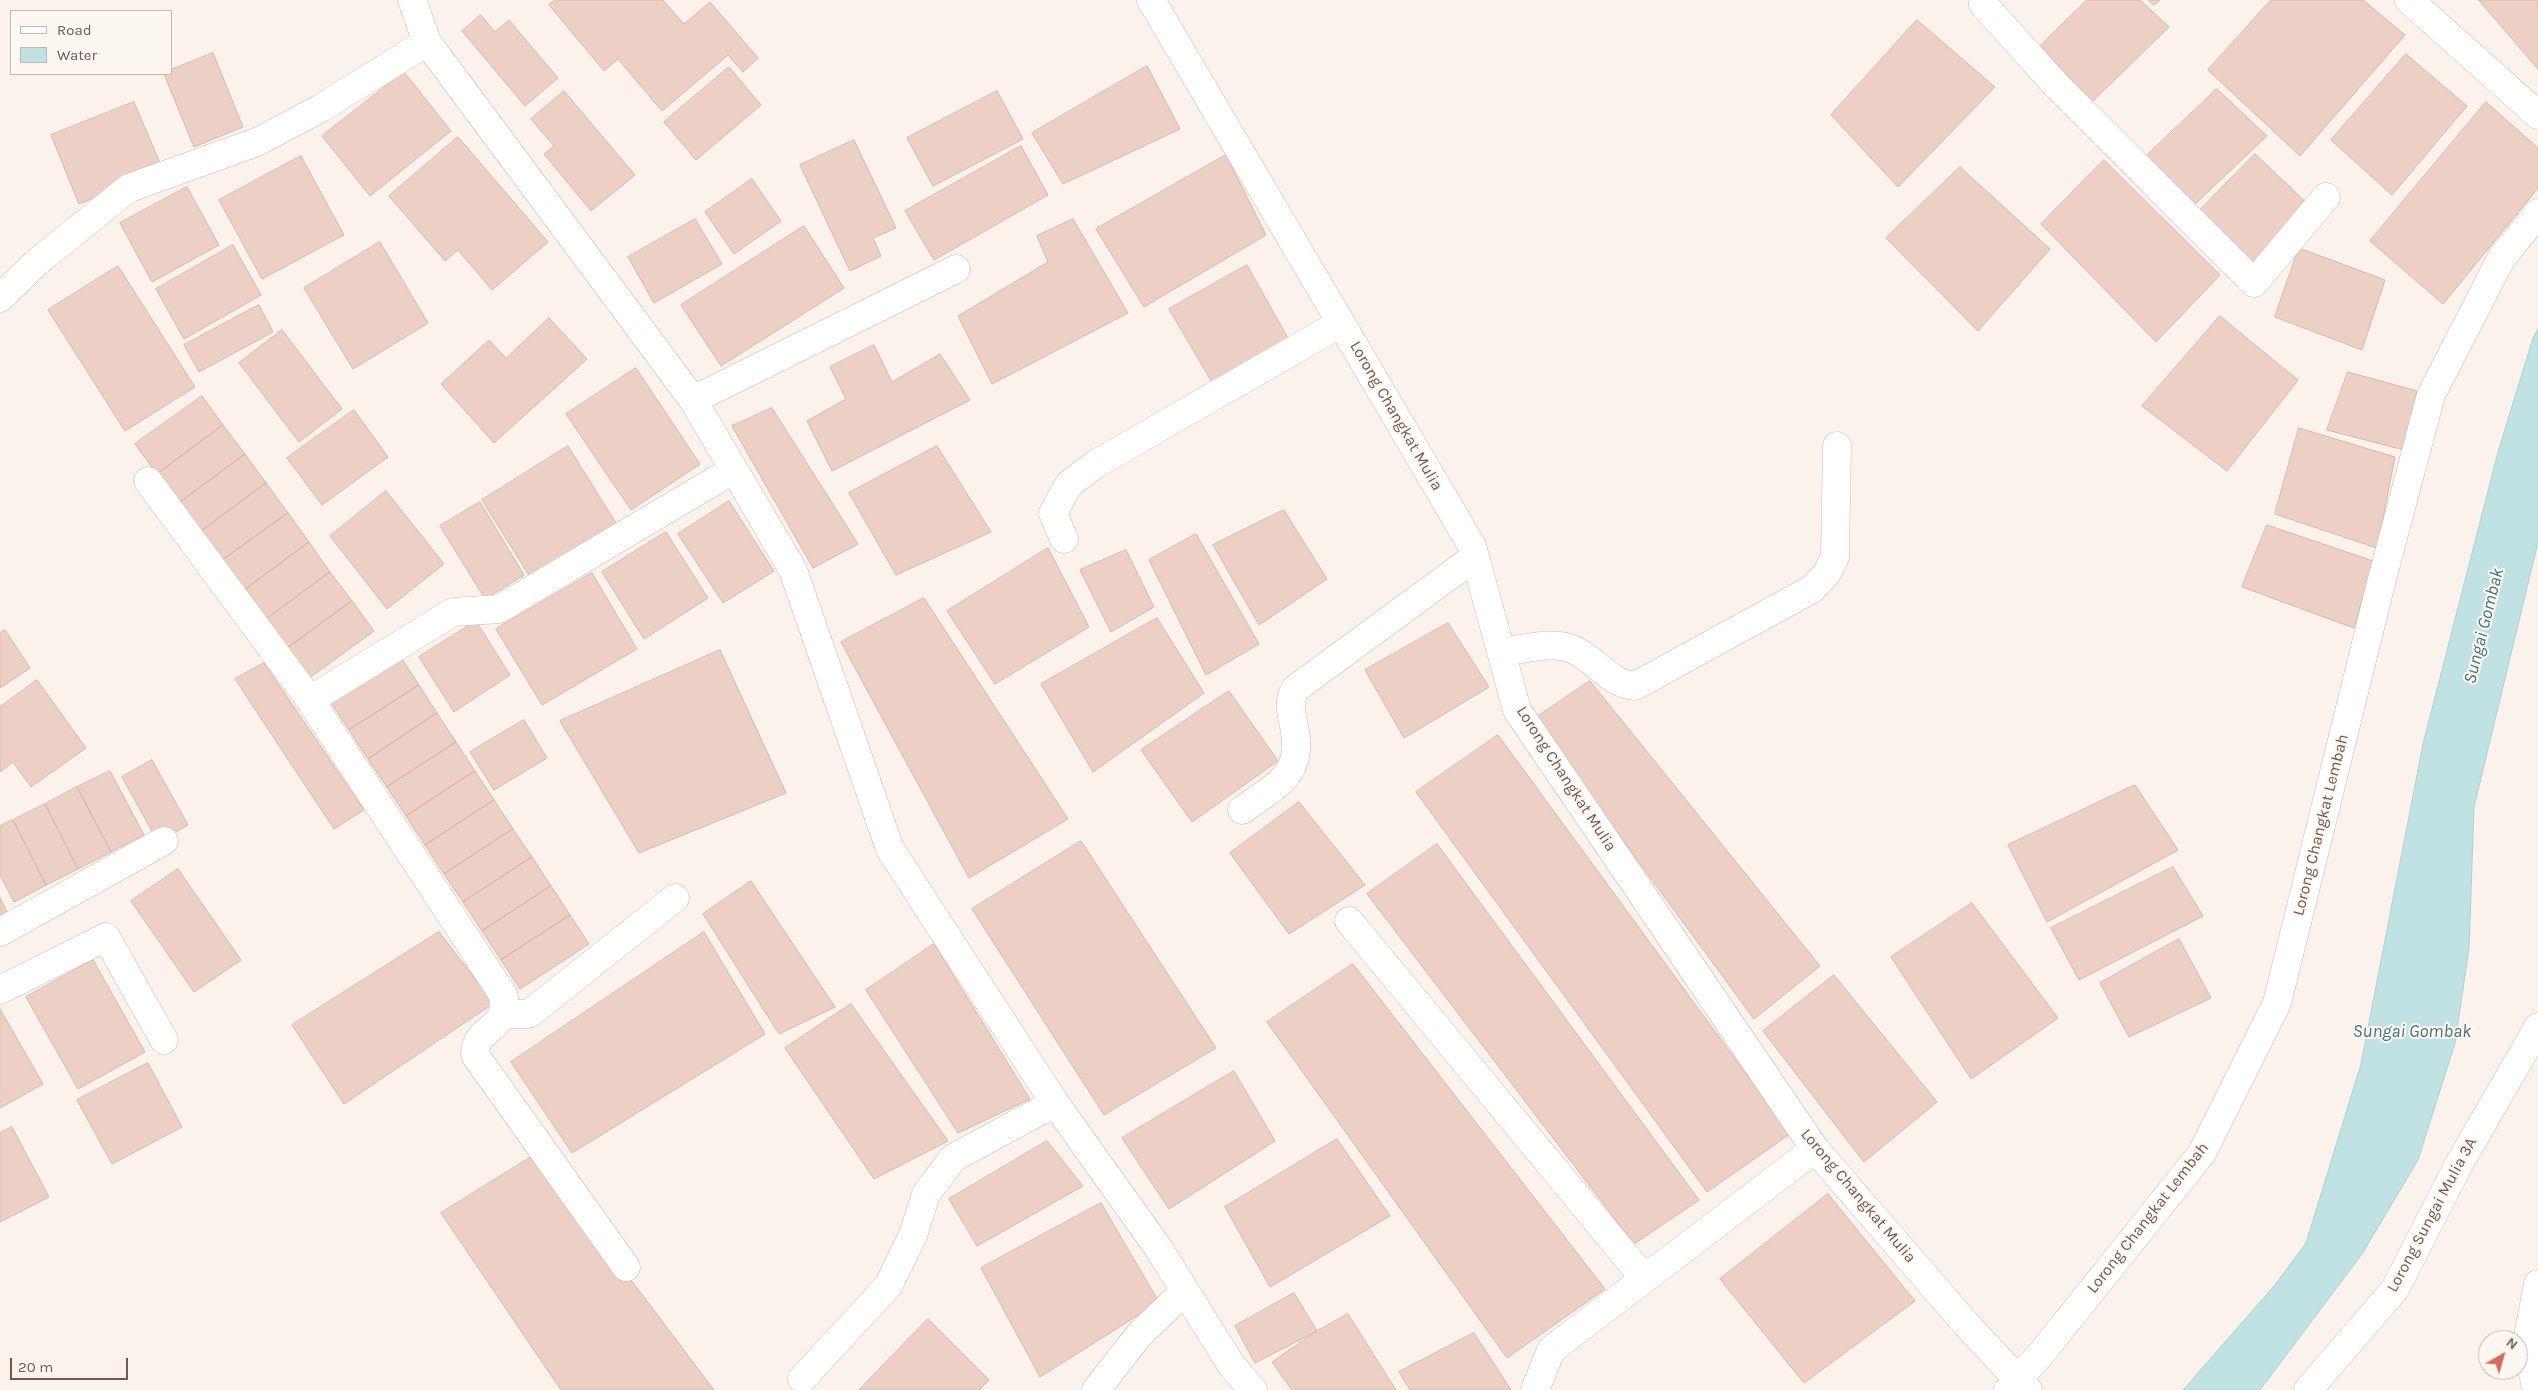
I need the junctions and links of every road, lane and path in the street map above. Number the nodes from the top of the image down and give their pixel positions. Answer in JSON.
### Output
{"nodes":[{"id":1,"x":412,"y":0,"type":"edge"},
{"id":2,"x":1151,"y":0,"type":"edge"},
{"id":3,"x":2408,"y":0,"type":"edge"},
{"id":4,"x":1983,"y":1,"type":"edge"},
{"id":5,"x":427,"y":42,"type":"junction"},
{"id":6,"x":2538,"y":116,"type":"edge"},
{"id":7,"x":2326,"y":197,"type":"dead end"},
{"id":8,"x":2538,"y":213,"type":"edge"},
{"id":9,"x":956,"y":269,"type":"dead end"},
{"id":10,"x":0,"y":298,"type":"edge"},
{"id":11,"x":1341,"y":323,"type":"junction"},
{"id":12,"x":693,"y":400,"type":"junction"},
{"id":13,"x":1837,"y":446,"type":"dead end"},
{"id":14,"x":733,"y":470,"type":"junction"},
{"id":15,"x":148,"y":481,"type":"dead end"},
{"id":16,"x":1064,"y":539,"type":"dead end"},
{"id":17,"x":1475,"y":557,"type":"junction"},
{"id":18,"x":1501,"y":652,"type":"junction"},
{"id":19,"x":310,"y":700,"type":"junction"},
{"id":20,"x":1242,"y":810,"type":"dead end"},
{"id":21,"x":164,"y":841,"type":"dead end"},
{"id":22,"x":675,"y":898,"type":"dead end"},
{"id":23,"x":1349,"y":921,"type":"dead end"},
{"id":24,"x":0,"y":932,"type":"edge"},
{"id":25,"x":0,"y":990,"type":"edge"},
{"id":26,"x":503,"y":1014,"type":"junction"},
{"id":27,"x":2538,"y":1028,"type":"edge"},
{"id":28,"x":164,"y":1040,"type":"dead end"},
{"id":29,"x":1055,"y":1103,"type":"junction"},
{"id":30,"x":1815,"y":1149,"type":"junction"},
{"id":31,"x":626,"y":1267,"type":"dead end"},
{"id":32,"x":1644,"y":1278,"type":"junction"},
{"id":33,"x":2538,"y":1284,"type":"edge"},
{"id":34,"x":1185,"y":1291,"type":"junction"},
{"id":35,"x":802,"y":1379,"type":"dead end"},
{"id":36,"x":2018,"y":1387,"type":"edge"},
{"id":37,"x":2538,"y":1388,"type":"edge"},
{"id":38,"x":1096,"y":1390,"type":"edge"},
{"id":39,"x":1253,"y":1390,"type":"edge"},
{"id":40,"x":1535,"y":1390,"type":"edge"},
{"id":41,"x":2308,"y":1390,"type":"edge"}],
"edges":[{"from":1,"to":5,"type":"street"},
{"from":2,"to":11,"type":"street","name":"Lorong Changkat Mulia"},
{"from":3,"to":6,"type":"street"},
{"from":4,"to":7,"type":"street"},
{"from":5,"to":10,"type":"street"},
{"from":5,"to":12,"type":"street"},
{"from":8,"to":36,"type":"street","name":"Lorong Changkat Lembah"},
{"from":9,"to":12,"type":"street"},
{"from":11,"to":16,"type":"street"},
{"from":11,"to":17,"type":"street","name":"Lorong Changkat Mulia"},
{"from":12,"to":14,"type":"street"},
{"from":13,"to":18,"type":"street"},
{"from":14,"to":19,"type":"street"},
{"from":14,"to":29,"type":"street"},
{"from":15,"to":19,"type":"street"},
{"from":17,"to":18,"type":"street","name":"Lorong Changkat Mulia"},
{"from":17,"to":20,"type":"street"},
{"from":18,"to":30,"type":"street","name":"Lorong Changkat Mulia"},
{"from":19,"to":26,"type":"street"},
{"from":21,"to":24,"type":"street"},
{"from":22,"to":26,"type":"street"},
{"from":23,"to":32,"type":"street"},
{"from":25,"to":28,"type":"street"},
{"from":26,"to":31,"type":"street"},
{"from":27,"to":41,"type":"street","name":"Lorong Sungai Mulia 3A"},
{"from":29,"to":34,"type":"street"},
{"from":29,"to":35,"type":"street"},
{"from":30,"to":32,"type":"street"},
{"from":30,"to":36,"type":"street","name":"Lorong Changkat Mulia"},
{"from":32,"to":40,"type":"street"},
{"from":33,"to":37,"type":"street"},
{"from":34,"to":38,"type":"street"},
{"from":34,"to":39,"type":"street"}]}
